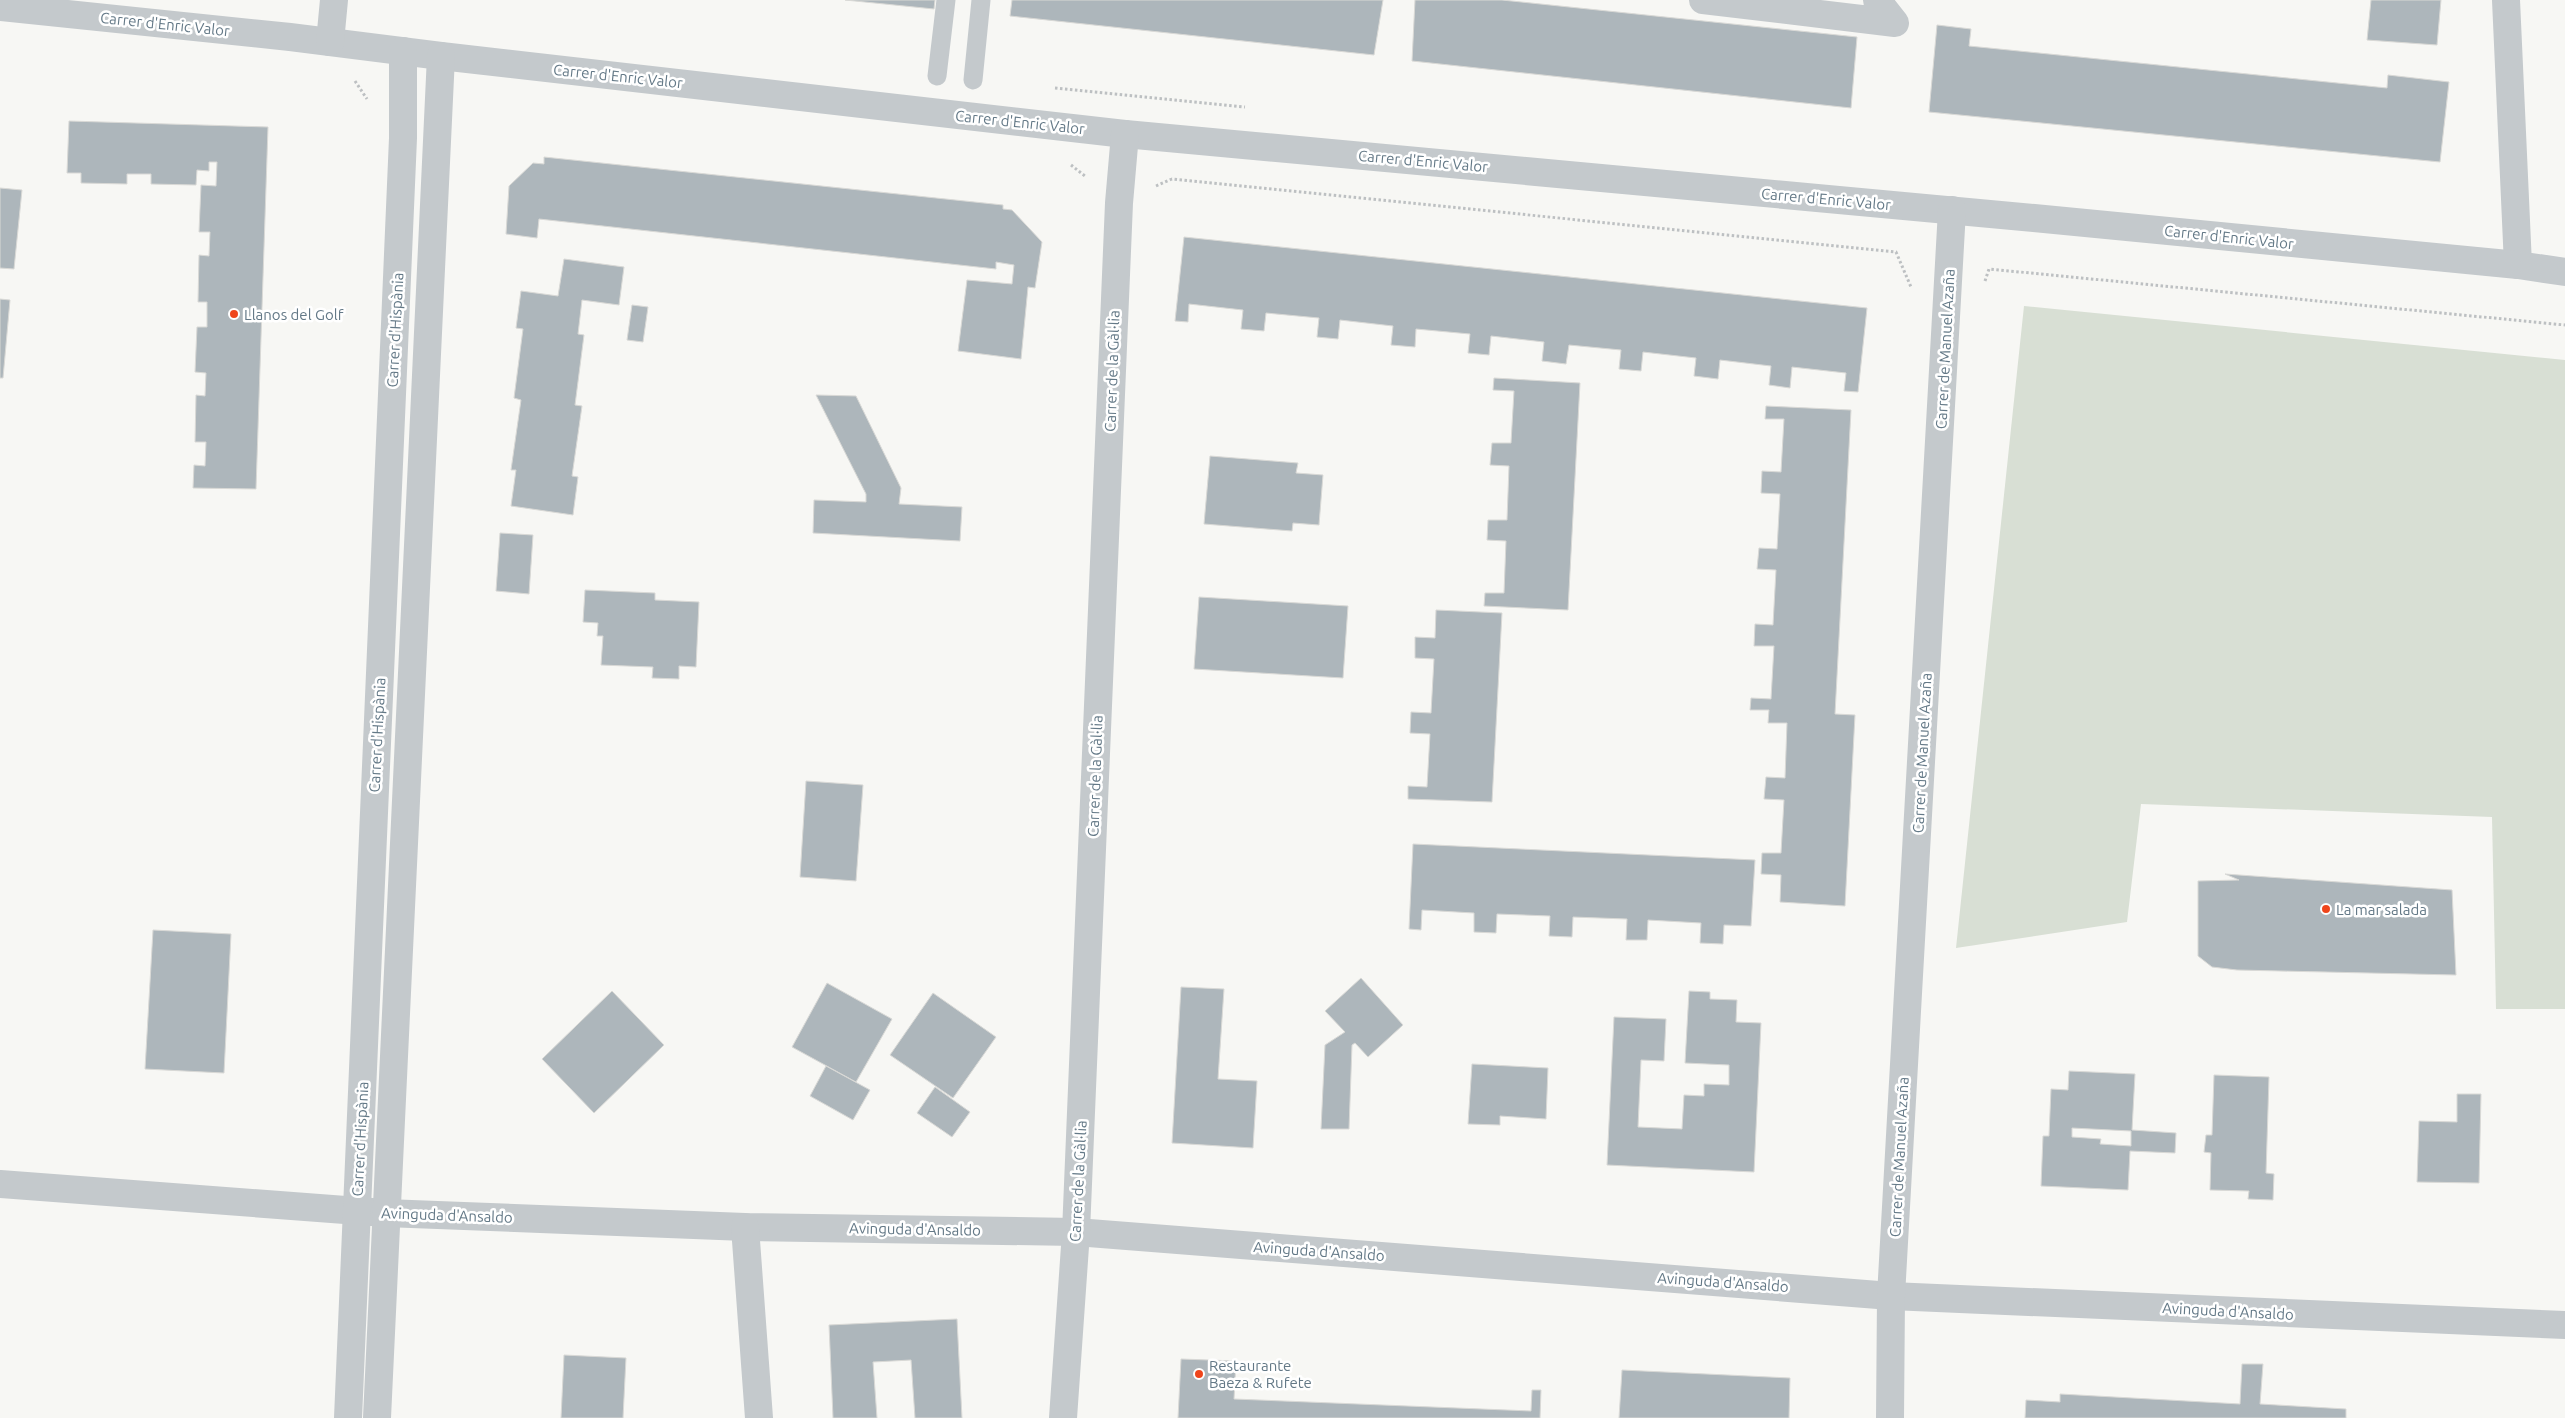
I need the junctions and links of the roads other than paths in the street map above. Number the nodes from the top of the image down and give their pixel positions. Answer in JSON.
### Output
{"nodes":[{"id":1,"x":334,"y":0,"type":"edge"},
{"id":2,"x":946,"y":0,"type":"edge"},
{"id":3,"x":981,"y":0,"type":"edge"},
{"id":4,"x":1703,"y":0,"type":"edge"},
{"id":5,"x":1877,"y":0,"type":"edge"},
{"id":6,"x":2506,"y":0,"type":"edge"},
{"id":7,"x":0,"y":7,"type":"edge"},
{"id":8,"x":330,"y":42,"type":"junction"},
{"id":9,"x":403,"y":51,"type":"junction"},
{"id":10,"x":441,"y":56,"type":"junction"},
{"id":11,"x":937,"y":76,"type":"dead end"},
{"id":12,"x":974,"y":80,"type":"dead end"},
{"id":13,"x":1125,"y":134,"type":"junction"},
{"id":14,"x":1952,"y":210,"type":"junction"},
{"id":15,"x":2518,"y":265,"type":"junction"},
{"id":16,"x":2565,"y":272,"type":"edge"},
{"id":17,"x":0,"y":1184,"type":"edge"},
{"id":18,"x":356,"y":1211,"type":"junction"},
{"id":19,"x":386,"y":1213,"type":"junction"},
{"id":20,"x":746,"y":1227,"type":"junction"},
{"id":21,"x":1076,"y":1232,"type":"junction"},
{"id":22,"x":1892,"y":1296,"type":"junction"},
{"id":23,"x":2565,"y":1326,"type":"edge"},
{"id":24,"x":348,"y":1418,"type":"edge"},
{"id":25,"x":377,"y":1418,"type":"edge"},
{"id":26,"x":759,"y":1418,"type":"edge"},
{"id":27,"x":1063,"y":1418,"type":"edge"},
{"id":28,"x":1890,"y":1418,"type":"edge"}],
"edges":[{"from":1,"to":8,"type":"street"},
{"from":2,"to":11,"type":"lane"},
{"from":3,"to":12,"type":"lane"},
{"from":4,"to":5,"type":"street"},
{"from":6,"to":15,"type":"street"},
{"from":7,"to":8,"type":"street","name":"Carrer d'Enric Valor"},
{"from":8,"to":9,"type":"street","name":"Carrer d'Enric Valor"},
{"from":9,"to":10,"type":"street","name":"Carrer d'Enric Valor"},
{"from":9,"to":18,"type":"street","name":"Carrer d'Hispània"},
{"from":10,"to":13,"type":"street","name":"Carrer d'Enric Valor"},
{"from":10,"to":19,"type":"street","name":"Carrer d'Hispània"},
{"from":13,"to":14,"type":"street","name":"Carrer d'Enric Valor"},
{"from":13,"to":21,"type":"street","name":"Carrer de la Gàl·lia"},
{"from":14,"to":15,"type":"street","name":"Carrer d'Enric Valor"},
{"from":14,"to":22,"type":"street","name":"Carrer de Manuel Azaña"},
{"from":15,"to":16,"type":"street","name":"Carrer d'Enric Valor"},
{"from":17,"to":18,"type":"street","name":"Avinguda d'Ansaldo"},
{"from":18,"to":19,"type":"street","name":"Avinguda d'Ansaldo"},
{"from":18,"to":24,"type":"street","name":"Carrer d'Hispània"},
{"from":19,"to":20,"type":"street","name":"Avinguda d'Ansaldo"},
{"from":19,"to":25,"type":"street","name":"Carrer d'Hispània"},
{"from":20,"to":21,"type":"street","name":"Avinguda d'Ansaldo"},
{"from":20,"to":26,"type":"street"},
{"from":21,"to":22,"type":"street","name":"Avinguda d'Ansaldo"},
{"from":21,"to":27,"type":"street","name":"Carrer de la Gàl·lia"},
{"from":22,"to":23,"type":"street","name":"Avinguda d'Ansaldo"},
{"from":22,"to":28,"type":"street"}]}
